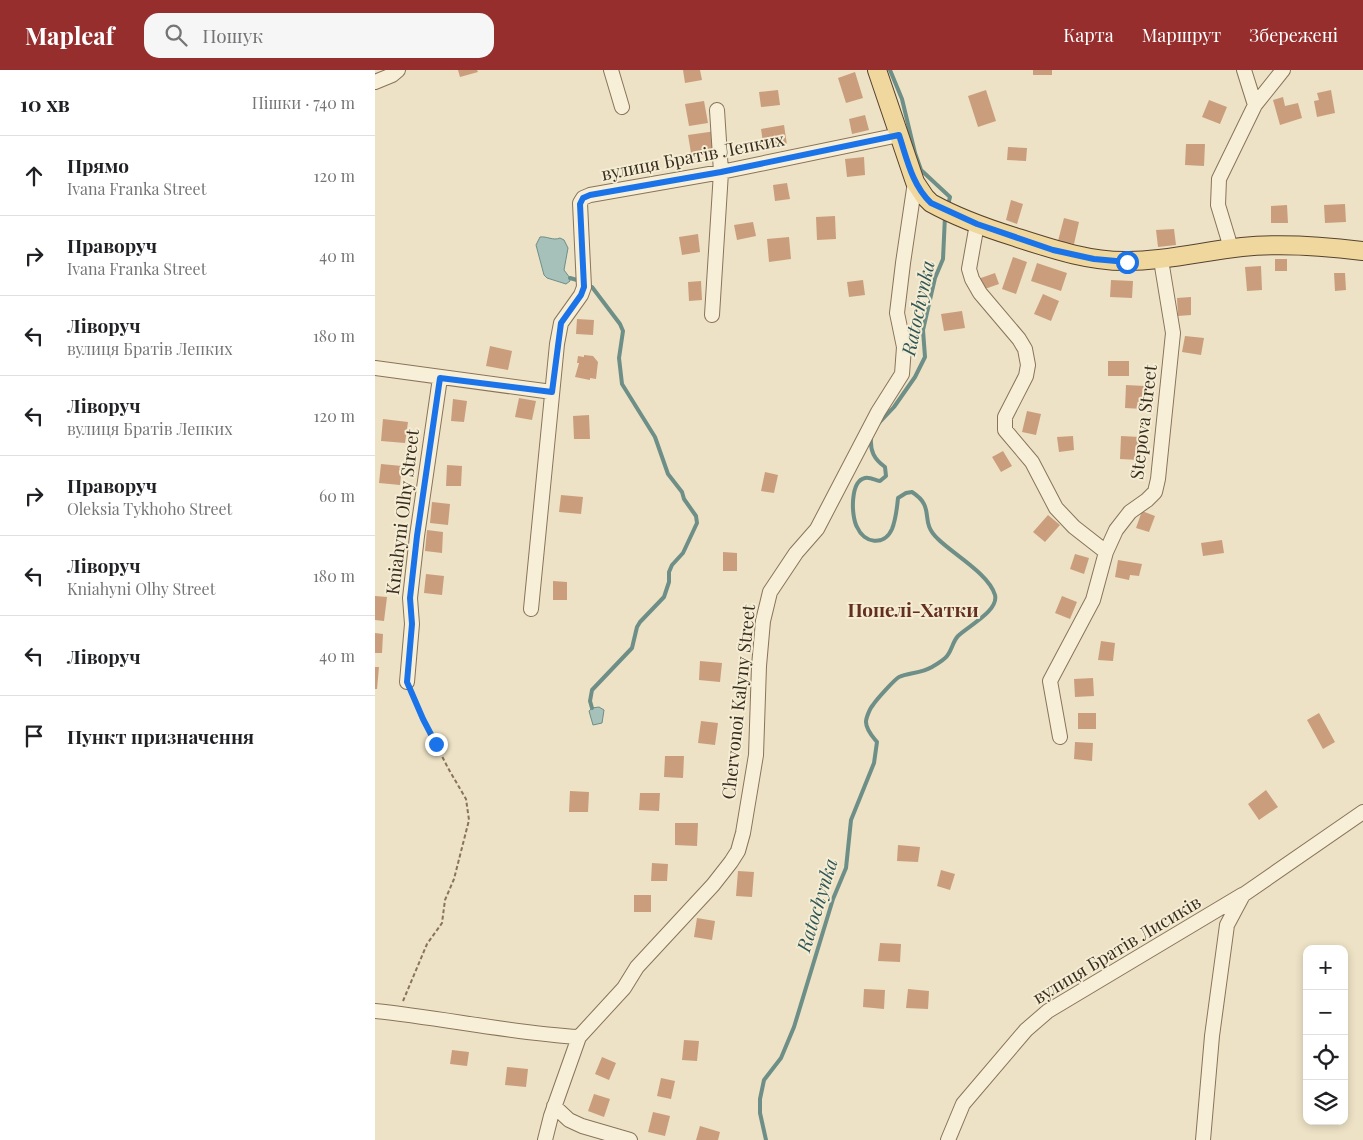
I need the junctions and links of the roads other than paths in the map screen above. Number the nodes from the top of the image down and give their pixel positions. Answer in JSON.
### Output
{"nodes":[{"id":1,"x":398,"y":70,"type":"edge"},
{"id":2,"x":611,"y":70,"type":"edge"},
{"id":3,"x":877,"y":70,"type":"edge"},
{"id":4,"x":1244,"y":70,"type":"edge"},
{"id":5,"x":1283,"y":70,"type":"edge"},
{"id":6,"x":375,"y":82,"type":"edge"},
{"id":7,"x":1255,"y":105,"type":"junction"},
{"id":8,"x":622,"y":107,"type":"dead end"},
{"id":9,"x":717,"y":110,"type":"dead end"},
{"id":10,"x":899,"y":135,"type":"junction"},
{"id":11,"x":721,"y":172,"type":"junction"},
{"id":12,"x":915,"y":182,"type":"junction"},
{"id":13,"x":969,"y":221,"type":"junction"},
{"id":14,"x":1231,"y":248,"type":"junction"},
{"id":15,"x":1363,"y":251,"type":"edge"},
{"id":16,"x":1161,"y":260,"type":"junction"},
{"id":17,"x":712,"y":315,"type":"dead end"},
{"id":18,"x":375,"y":368,"type":"edge"},
{"id":19,"x":440,"y":378,"type":"junction"},
{"id":20,"x":552,"y":392,"type":"junction"},
{"id":21,"x":1106,"y":552,"type":"junction"},
{"id":22,"x":531,"y":609,"type":"dead end"},
{"id":23,"x":407,"y":682,"type":"road end"},
{"id":24,"x":1060,"y":737,"type":"dead end"},
{"id":25,"x":1363,"y":812,"type":"edge"},
{"id":26,"x":1243,"y":895,"type":"junction"},
{"id":27,"x":375,"y":1011,"type":"edge"},
{"id":28,"x":579,"y":1037,"type":"junction"},
{"id":29,"x":554,"y":1106,"type":"junction"},
{"id":30,"x":545,"y":1140,"type":"edge"},
{"id":31,"x":630,"y":1140,"type":"edge"},
{"id":32,"x":947,"y":1140,"type":"edge"},
{"id":33,"x":1203,"y":1140,"type":"edge"}],
"edges":[{"from":1,"to":6,"type":"street"},
{"from":2,"to":8,"type":"street"},
{"from":3,"to":10,"type":"main road"},
{"from":4,"to":7,"type":"street"},
{"from":5,"to":7,"type":"street"},
{"from":7,"to":14,"type":"street"},
{"from":9,"to":11,"type":"street"},
{"from":10,"to":11,"type":"street","name":"вулиця Братів Лепких"},
{"from":10,"to":12,"type":"main road"},
{"from":11,"to":17,"type":"street"},
{"from":11,"to":20,"type":"street","name":"вулиця Братів Лепких"},
{"from":12,"to":13,"type":"main road"},
{"from":12,"to":28,"type":"street","name":"Chervonoi Kalyny Street"},
{"from":13,"to":16,"type":"main road"},
{"from":13,"to":21,"type":"street"},
{"from":14,"to":15,"type":"main road"},
{"from":14,"to":16,"type":"main road"},
{"from":16,"to":21,"type":"street","name":"Stepova Street"},
{"from":18,"to":19,"type":"street"},
{"from":19,"to":20,"type":"street"},
{"from":19,"to":23,"type":"street","name":"Kniahyni Olhy Street"},
{"from":20,"to":22,"type":"street","name":"вулиця Братів Лепких"},
{"from":21,"to":24,"type":"street","name":"Stepova Street"},
{"from":25,"to":26,"type":"street","name":"вулиця Братів Лисиків"},
{"from":26,"to":32,"type":"street","name":"вулиця Братів Лисиків"},
{"from":26,"to":33,"type":"street","name":"вулиця Братів Лисиків"},
{"from":27,"to":28,"type":"street"},
{"from":28,"to":29,"type":"street","name":"Chervonoi Kalyny Street"},
{"from":29,"to":30,"type":"street","name":"Chervonoi Kalyny Street"},
{"from":29,"to":31,"type":"street"}]}
